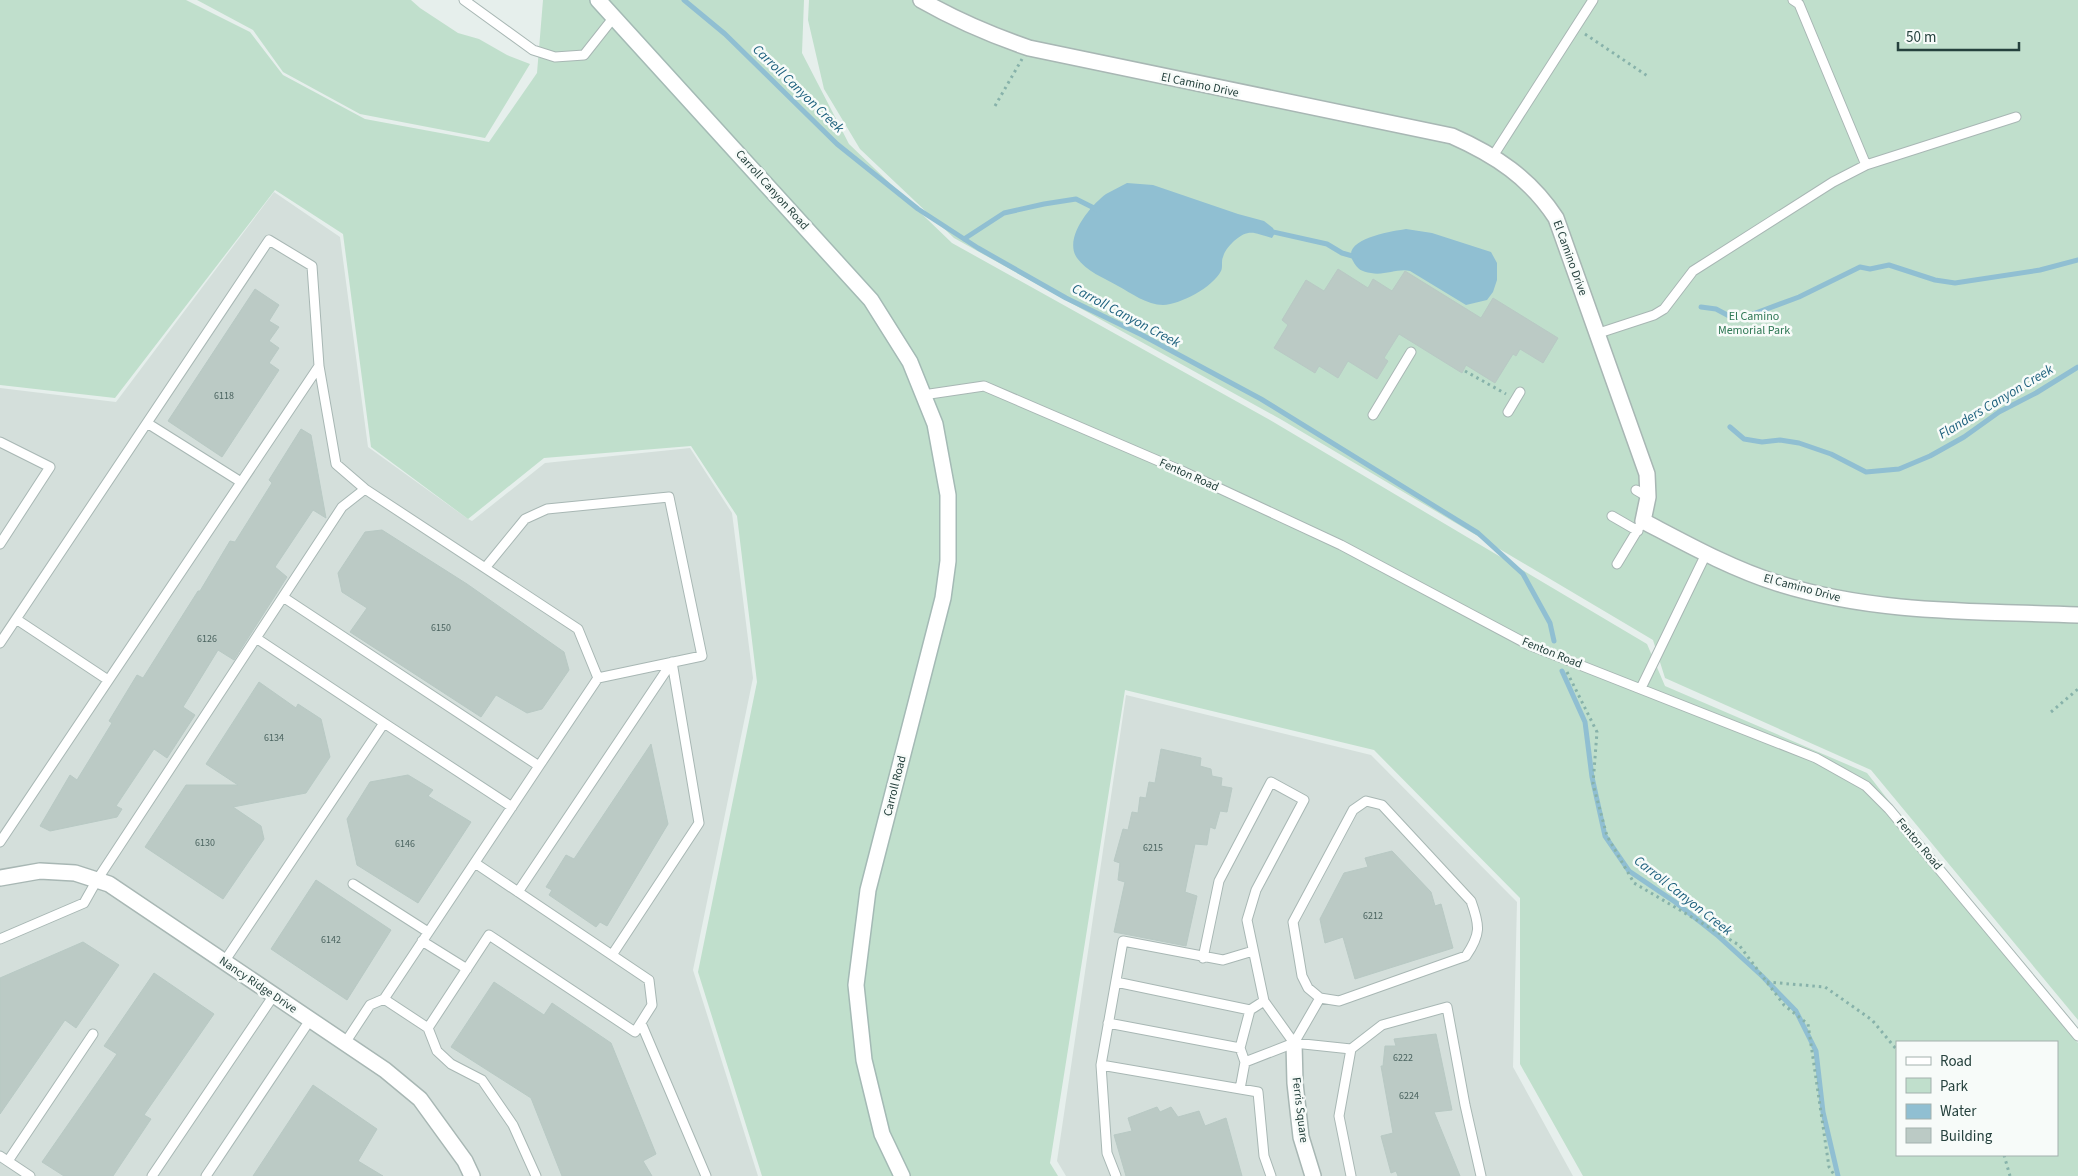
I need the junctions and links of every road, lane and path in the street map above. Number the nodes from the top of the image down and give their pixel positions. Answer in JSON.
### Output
{"nodes":[{"id":1,"x":464,"y":0,"type":"edge"},
{"id":2,"x":598,"y":0,"type":"edge"},
{"id":3,"x":921,"y":0,"type":"edge"},
{"id":4,"x":1593,"y":0,"type":"edge"},
{"id":5,"x":1793,"y":0,"type":"edge"},
{"id":6,"x":614,"y":17,"type":"junction"},
{"id":7,"x":1576,"y":28,"type":"junction"},
{"id":8,"x":1029,"y":48,"type":"junction"},
{"id":9,"x":1649,"y":76,"type":"dead end"},
{"id":10,"x":995,"y":106,"type":"dead end"},
{"id":11,"x":2016,"y":117,"type":"dead end"},
{"id":12,"x":1493,"y":156,"type":"junction"},
{"id":13,"x":1866,"y":165,"type":"junction"},
{"id":14,"x":1596,"y":334,"type":"junction"},
{"id":15,"x":1411,"y":352,"type":"dead end"},
{"id":16,"x":319,"y":366,"type":"junction"},
{"id":17,"x":1465,"y":371,"type":"dead end"},
{"id":18,"x":923,"y":395,"type":"junction"},
{"id":19,"x":1518,"y":396,"type":"joint"},
{"id":20,"x":1508,"y":412,"type":"dead end"},
{"id":21,"x":1373,"y":415,"type":"dead end"},
{"id":22,"x":147,"y":423,"type":"junction"},
{"id":23,"x":0,"y":442,"type":"edge"},
{"id":24,"x":241,"y":482,"type":"junction"},
{"id":25,"x":366,"y":490,"type":"junction"},
{"id":26,"x":1612,"y":516,"type":"dead end"},
{"id":27,"x":1641,"y":526,"type":"junction"},
{"id":28,"x":0,"y":544,"type":"edge"},
{"id":29,"x":1706,"y":554,"type":"junction"},
{"id":30,"x":1617,"y":564,"type":"dead end"},
{"id":31,"x":485,"y":568,"type":"junction"},
{"id":32,"x":283,"y":597,"type":"junction"},
{"id":33,"x":2078,"y":615,"type":"edge"},
{"id":34,"x":16,"y":619,"type":"junction"},
{"id":35,"x":256,"y":638,"type":"junction"},
{"id":36,"x":0,"y":644,"type":"edge"},
{"id":37,"x":1559,"y":656,"type":"junction"},
{"id":38,"x":672,"y":662,"type":"junction"},
{"id":39,"x":598,"y":678,"type":"junction"},
{"id":40,"x":108,"y":680,"type":"junction"},
{"id":41,"x":1641,"y":688,"type":"junction"},
{"id":42,"x":2078,"y":689,"type":"edge"},
{"id":43,"x":2051,"y":712,"type":"dead end"},
{"id":44,"x":384,"y":723,"type":"junction"},
{"id":45,"x":540,"y":766,"type":"junction"},
{"id":46,"x":512,"y":807,"type":"junction"},
{"id":47,"x":0,"y":842,"type":"edge"},
{"id":48,"x":474,"y":863,"type":"junction"},
{"id":49,"x":0,"y":878,"type":"edge"},
{"id":50,"x":97,"y":880,"type":"junction"},
{"id":51,"x":353,"y":884,"type":"dead end"},
{"id":52,"x":518,"y":892,"type":"junction"},
{"id":53,"x":428,"y":932,"type":"junction"},
{"id":54,"x":0,"y":939,"type":"edge"},
{"id":55,"x":422,"y":941,"type":"junction"},
{"id":56,"x":1253,"y":951,"type":"junction"},
{"id":57,"x":612,"y":955,"type":"junction"},
{"id":58,"x":1203,"y":958,"type":"junction"},
{"id":59,"x":224,"y":962,"type":"junction"},
{"id":60,"x":467,"y":969,"type":"junction"},
{"id":61,"x":1116,"y":982,"type":"junction"},
{"id":62,"x":1766,"y":982,"type":"junction"},
{"id":63,"x":274,"y":995,"type":"junction"},
{"id":64,"x":1320,"y":998,"type":"junction"},
{"id":65,"x":384,"y":999,"type":"junction"},
{"id":66,"x":1264,"y":1001,"type":"junction"},
{"id":67,"x":1250,"y":1010,"type":"junction"},
{"id":68,"x":310,"y":1020,"type":"junction"},
{"id":69,"x":641,"y":1023,"type":"junction"},
{"id":70,"x":1108,"y":1023,"type":"junction"},
{"id":71,"x":428,"y":1028,"type":"junction"},
{"id":72,"x":94,"y":1034,"type":"dead end"},
{"id":73,"x":2078,"y":1036,"type":"edge"},
{"id":74,"x":345,"y":1043,"type":"junction"},
{"id":75,"x":1294,"y":1043,"type":"junction"},
{"id":76,"x":1240,"y":1048,"type":"junction"},
{"id":77,"x":1351,"y":1049,"type":"junction"},
{"id":78,"x":1896,"y":1049,"type":"edge"},
{"id":79,"x":1245,"y":1062,"type":"junction"},
{"id":80,"x":1101,"y":1064,"type":"junction"},
{"id":81,"x":1240,"y":1089,"type":"junction"},
{"id":82,"x":0,"y":1156,"type":"edge"},
{"id":83,"x":2004,"y":1156,"type":"edge"},
{"id":84,"x":8,"y":1161,"type":"junction"},
{"id":85,"x":30,"y":1176,"type":"edge"},
{"id":86,"x":152,"y":1176,"type":"edge"},
{"id":87,"x":206,"y":1176,"type":"edge"},
{"id":88,"x":472,"y":1176,"type":"edge"},
{"id":89,"x":536,"y":1176,"type":"edge"},
{"id":90,"x":706,"y":1176,"type":"edge"},
{"id":91,"x":902,"y":1176,"type":"edge"},
{"id":92,"x":1116,"y":1176,"type":"edge"},
{"id":93,"x":1271,"y":1176,"type":"edge"},
{"id":94,"x":1312,"y":1176,"type":"edge"},
{"id":95,"x":1351,"y":1176,"type":"edge"},
{"id":96,"x":1481,"y":1176,"type":"edge"},
{"id":97,"x":1835,"y":1176,"type":"edge"},
{"id":98,"x":2010,"y":1176,"type":"edge"}],
"edges":[{"from":1,"to":6,"type":"lane"},
{"from":2,"to":6,"type":"street","name":"Carroll Canyon Road"},
{"from":3,"to":8,"type":"street","name":"El Camino Drive"},
{"from":4,"to":7,"type":"lane"},
{"from":5,"to":13,"type":"lane"},
{"from":6,"to":18,"type":"street","name":"Carroll Canyon Road"},
{"from":7,"to":9,"type":"path"},
{"from":7,"to":12,"type":"lane"},
{"from":8,"to":10,"type":"path"},
{"from":8,"to":12,"type":"street","name":"El Camino Drive"},
{"from":11,"to":13,"type":"lane"},
{"from":12,"to":14,"type":"street","name":"El Camino Drive"},
{"from":13,"to":14,"type":"lane"},
{"from":14,"to":27,"type":"street","name":"El Camino Drive"},
{"from":15,"to":21,"type":"lane"},
{"from":16,"to":22,"type":"lane"},
{"from":16,"to":24,"type":"lane"},
{"from":16,"to":25,"type":"lane"},
{"from":17,"to":19,"type":"path"},
{"from":18,"to":37,"type":"lane","name":"Fenton Road"},
{"from":18,"to":91,"type":"street","name":"Carroll Road"},
{"from":19,"to":20,"type":"lane"},
{"from":22,"to":24,"type":"lane"},
{"from":22,"to":34,"type":"lane"},
{"from":23,"to":28,"type":"lane"},
{"from":24,"to":40,"type":"lane"},
{"from":25,"to":31,"type":"lane"},
{"from":25,"to":32,"type":"lane"},
{"from":26,"to":27,"type":"lane"},
{"from":27,"to":29,"type":"street","name":"El Camino Drive"},
{"from":27,"to":30,"type":"lane"},
{"from":29,"to":33,"type":"street","name":"El Camino Drive"},
{"from":29,"to":41,"type":"lane"},
{"from":31,"to":38,"type":"lane"},
{"from":31,"to":39,"type":"lane"},
{"from":32,"to":35,"type":"lane"},
{"from":32,"to":45,"type":"lane"},
{"from":34,"to":36,"type":"lane"},
{"from":34,"to":40,"type":"lane"},
{"from":35,"to":44,"type":"lane"},
{"from":35,"to":50,"type":"lane"},
{"from":37,"to":41,"type":"lane","name":"Fenton Road"},
{"from":37,"to":62,"type":"path"},
{"from":38,"to":39,"type":"lane"},
{"from":38,"to":52,"type":"lane"},
{"from":38,"to":57,"type":"lane"},
{"from":39,"to":45,"type":"lane"},
{"from":40,"to":47,"type":"lane"},
{"from":41,"to":73,"type":"lane","name":"Fenton Road"},
{"from":42,"to":43,"type":"path"},
{"from":44,"to":46,"type":"lane"},
{"from":44,"to":59,"type":"lane"},
{"from":45,"to":46,"type":"lane"},
{"from":46,"to":48,"type":"lane"},
{"from":48,"to":52,"type":"lane"},
{"from":48,"to":53,"type":"lane"},
{"from":49,"to":50,"type":"street","name":"Nancy Ridge Drive"},
{"from":50,"to":54,"type":"lane"},
{"from":50,"to":59,"type":"street","name":"Nancy Ridge Drive"},
{"from":51,"to":53,"type":"lane"},
{"from":52,"to":57,"type":"lane"},
{"from":53,"to":55,"type":"lane"},
{"from":55,"to":60,"type":"lane"},
{"from":55,"to":65,"type":"lane"},
{"from":56,"to":58,"type":"lane"},
{"from":56,"to":58,"type":"lane"},
{"from":56,"to":66,"type":"lane"},
{"from":57,"to":69,"type":"lane"},
{"from":58,"to":61,"type":"lane"},
{"from":59,"to":63,"type":"street","name":"Nancy Ridge Drive"},
{"from":60,"to":69,"type":"lane"},
{"from":60,"to":71,"type":"lane"},
{"from":61,"to":67,"type":"lane"},
{"from":61,"to":70,"type":"lane"},
{"from":62,"to":78,"type":"path"},
{"from":62,"to":97,"type":"path"},
{"from":63,"to":68,"type":"street","name":"Nancy Ridge Drive"},
{"from":63,"to":86,"type":"lane"},
{"from":64,"to":64,"type":"lane"},
{"from":64,"to":75,"type":"lane"},
{"from":65,"to":71,"type":"lane"},
{"from":65,"to":74,"type":"lane"},
{"from":66,"to":67,"type":"lane"},
{"from":66,"to":75,"type":"lane"},
{"from":67,"to":76,"type":"lane"},
{"from":68,"to":74,"type":"street","name":"Nancy Ridge Drive"},
{"from":68,"to":87,"type":"lane"},
{"from":69,"to":90,"type":"lane"},
{"from":70,"to":76,"type":"lane"},
{"from":70,"to":80,"type":"lane"},
{"from":71,"to":89,"type":"lane"},
{"from":72,"to":84,"type":"lane"},
{"from":74,"to":88,"type":"street","name":"Nancy Ridge Drive"},
{"from":75,"to":77,"type":"lane"},
{"from":75,"to":79,"type":"lane"},
{"from":75,"to":94,"type":"street","name":"Ferris Square"},
{"from":76,"to":79,"type":"lane"},
{"from":77,"to":95,"type":"lane"},
{"from":77,"to":96,"type":"lane"},
{"from":79,"to":81,"type":"lane"},
{"from":80,"to":81,"type":"lane"},
{"from":80,"to":92,"type":"lane"},
{"from":81,"to":93,"type":"lane"},
{"from":82,"to":84,"type":"lane"},
{"from":83,"to":98,"type":"path"},
{"from":84,"to":85,"type":"lane"}]}
